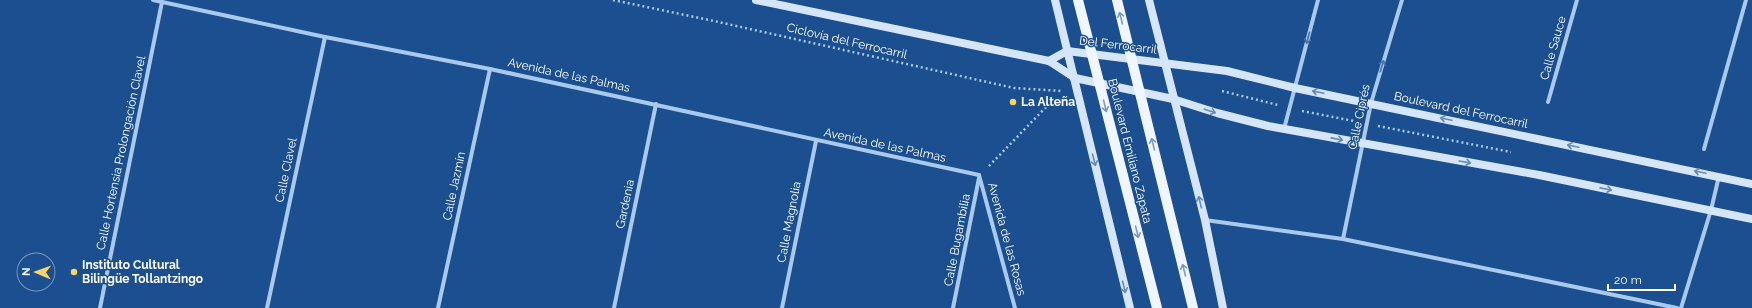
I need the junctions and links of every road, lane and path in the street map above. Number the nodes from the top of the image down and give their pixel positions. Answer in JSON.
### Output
{"nodes":[{"id":1,"x":153,"y":0,"type":"edge"},
{"id":2,"x":613,"y":0,"type":"edge"},
{"id":3,"x":756,"y":0,"type":"edge"},
{"id":4,"x":1055,"y":0,"type":"edge"},
{"id":5,"x":1078,"y":0,"type":"edge"},
{"id":6,"x":1117,"y":0,"type":"edge"},
{"id":7,"x":1148,"y":0,"type":"edge"},
{"id":8,"x":1318,"y":0,"type":"edge"},
{"id":9,"x":1402,"y":0,"type":"edge"},
{"id":10,"x":1577,"y":0,"type":"edge"},
{"id":11,"x":1746,"y":0,"type":"edge"},
{"id":12,"x":162,"y":2,"type":"junction"},
{"id":13,"x":325,"y":37,"type":"junction"},
{"id":14,"x":1067,"y":51,"type":"junction"},
{"id":15,"x":1049,"y":61,"type":"junction"},
{"id":16,"x":1165,"y":64,"type":"junction"},
{"id":17,"x":490,"y":68,"type":"junction"},
{"id":18,"x":1075,"y":78,"type":"junction"},
{"id":19,"x":1295,"y":88,"type":"junction"},
{"id":20,"x":1222,"y":91,"type":"dead end"},
{"id":21,"x":1077,"y":92,"type":"junction"},
{"id":22,"x":1173,"y":99,"type":"junction"},
{"id":23,"x":1548,"y":102,"type":"dead end"},
{"id":24,"x":656,"y":104,"type":"junction"},
{"id":25,"x":1370,"y":104,"type":"junction"},
{"id":26,"x":1290,"y":108,"type":"junction"},
{"id":27,"x":1367,"y":124,"type":"junction"},
{"id":28,"x":1284,"y":129,"type":"junction"},
{"id":29,"x":816,"y":141,"type":"junction"},
{"id":30,"x":1364,"y":144,"type":"junction"},
{"id":31,"x":1704,"y":149,"type":"dead end"},
{"id":32,"x":1514,"y":153,"type":"dead end"},
{"id":33,"x":979,"y":176,"type":"junction"},
{"id":34,"x":1719,"y":176,"type":"junction"},
{"id":35,"x":1752,"y":184,"type":"edge"},
{"id":36,"x":1711,"y":210,"type":"junction"},
{"id":37,"x":1752,"y":219,"type":"edge"},
{"id":38,"x":1205,"y":220,"type":"junction"},
{"id":39,"x":1343,"y":239,"type":"junction"},
{"id":40,"x":100,"y":308,"type":"edge"},
{"id":41,"x":267,"y":308,"type":"edge"},
{"id":42,"x":438,"y":308,"type":"edge"},
{"id":43,"x":614,"y":308,"type":"edge"},
{"id":44,"x":782,"y":308,"type":"edge"},
{"id":45,"x":953,"y":308,"type":"edge"},
{"id":46,"x":1015,"y":308,"type":"edge"},
{"id":47,"x":1130,"y":308,"type":"edge"},
{"id":48,"x":1157,"y":308,"type":"edge"},
{"id":49,"x":1193,"y":308,"type":"edge"},
{"id":50,"x":1223,"y":308,"type":"edge"},
{"id":51,"x":1677,"y":308,"type":"edge"},
{"id":52,"x":1681,"y":308,"type":"edge"}],
"edges":[{"from":1,"to":12,"type":"street","name":"Avenida de las Palmas"},
{"from":2,"to":21,"type":"path","name":"Ciclovía del Ferrocarril"},
{"from":3,"to":15,"type":"street"},
{"from":4,"to":14,"type":"street"},
{"from":5,"to":48,"type":"main road","name":"Boulevard Emiliano Zapata","one_way":true,"bridge":true},
{"from":49,"to":6,"type":"main road","name":"Boulevard Emiliano Zapata","one_way":true,"bridge":true},
{"from":7,"to":16,"type":"street"},
{"from":8,"to":19,"type":"street","one_way":true},
{"from":25,"to":9,"type":"street","name":"Calle Ciprés","one_way":true},
{"from":10,"to":23,"type":"street","name":"Calle Sauce"},
{"from":11,"to":31,"type":"street"},
{"from":12,"to":13,"type":"street","name":"Avenida de las Palmas"},
{"from":12,"to":40,"type":"street","name":"Calle Hortensia Prolongación Clavel"},
{"from":13,"to":17,"type":"street","name":"Avenida de las Palmas"},
{"from":13,"to":41,"type":"street","name":"Calle Clavel"},
{"from":14,"to":15,"type":"street"},
{"from":14,"to":16,"type":"street","name":"Del Ferrocarril"},
{"from":14,"to":18,"type":"street"},
{"from":15,"to":18,"type":"street"},
{"from":16,"to":19,"type":"street","name":"Boulevard del Ferrocarril"},
{"from":16,"to":22,"type":"street"},
{"from":17,"to":24,"type":"street","name":"Avenida de las Palmas"},
{"from":17,"to":42,"type":"street","name":"Calle Jazmín"},
{"from":18,"to":21,"type":"street"},
{"from":18,"to":22,"type":"street"},
{"from":25,"to":19,"type":"street","name":"Boulevard del Ferrocarril","one_way":true},
{"from":19,"to":26,"type":"street"},
{"from":20,"to":26,"type":"path"},
{"from":21,"to":33,"type":"path"},
{"from":21,"to":47,"type":"street","one_way":true},
{"from":22,"to":28,"type":"street","one_way":true},
{"from":38,"to":22,"type":"street","one_way":true},
{"from":24,"to":29,"type":"street","name":"Avenida de las Palmas"},
{"from":24,"to":43,"type":"street","name":"Gardenia"},
{"from":25,"to":27,"type":"street","name":"Calle Ciprés"},
{"from":34,"to":25,"type":"street","name":"Boulevard del Ferrocarril","one_way":true},
{"from":26,"to":27,"type":"path"},
{"from":26,"to":28,"type":"street"},
{"from":27,"to":30,"type":"street","name":"Calle Ciprés"},
{"from":27,"to":32,"type":"path"},
{"from":28,"to":30,"type":"street","one_way":true},
{"from":29,"to":33,"type":"street","name":"Avenida de las Palmas"},
{"from":29,"to":44,"type":"street","name":"Calle Magnolia"},
{"from":30,"to":36,"type":"street","one_way":true},
{"from":30,"to":39,"type":"street","name":"Calle Ciprés"},
{"from":33,"to":45,"type":"street","name":"Calle Bugambilia"},
{"from":33,"to":46,"type":"street","name":"Avenida de las Rosas"},
{"from":34,"to":35,"type":"street","name":"Boulevard del Ferrocarril"},
{"from":34,"to":36,"type":"street"},
{"from":36,"to":37,"type":"street"},
{"from":36,"to":52,"type":"street"},
{"from":38,"to":39,"type":"street"},
{"from":38,"to":50,"type":"street"},
{"from":39,"to":51,"type":"street"}]}
